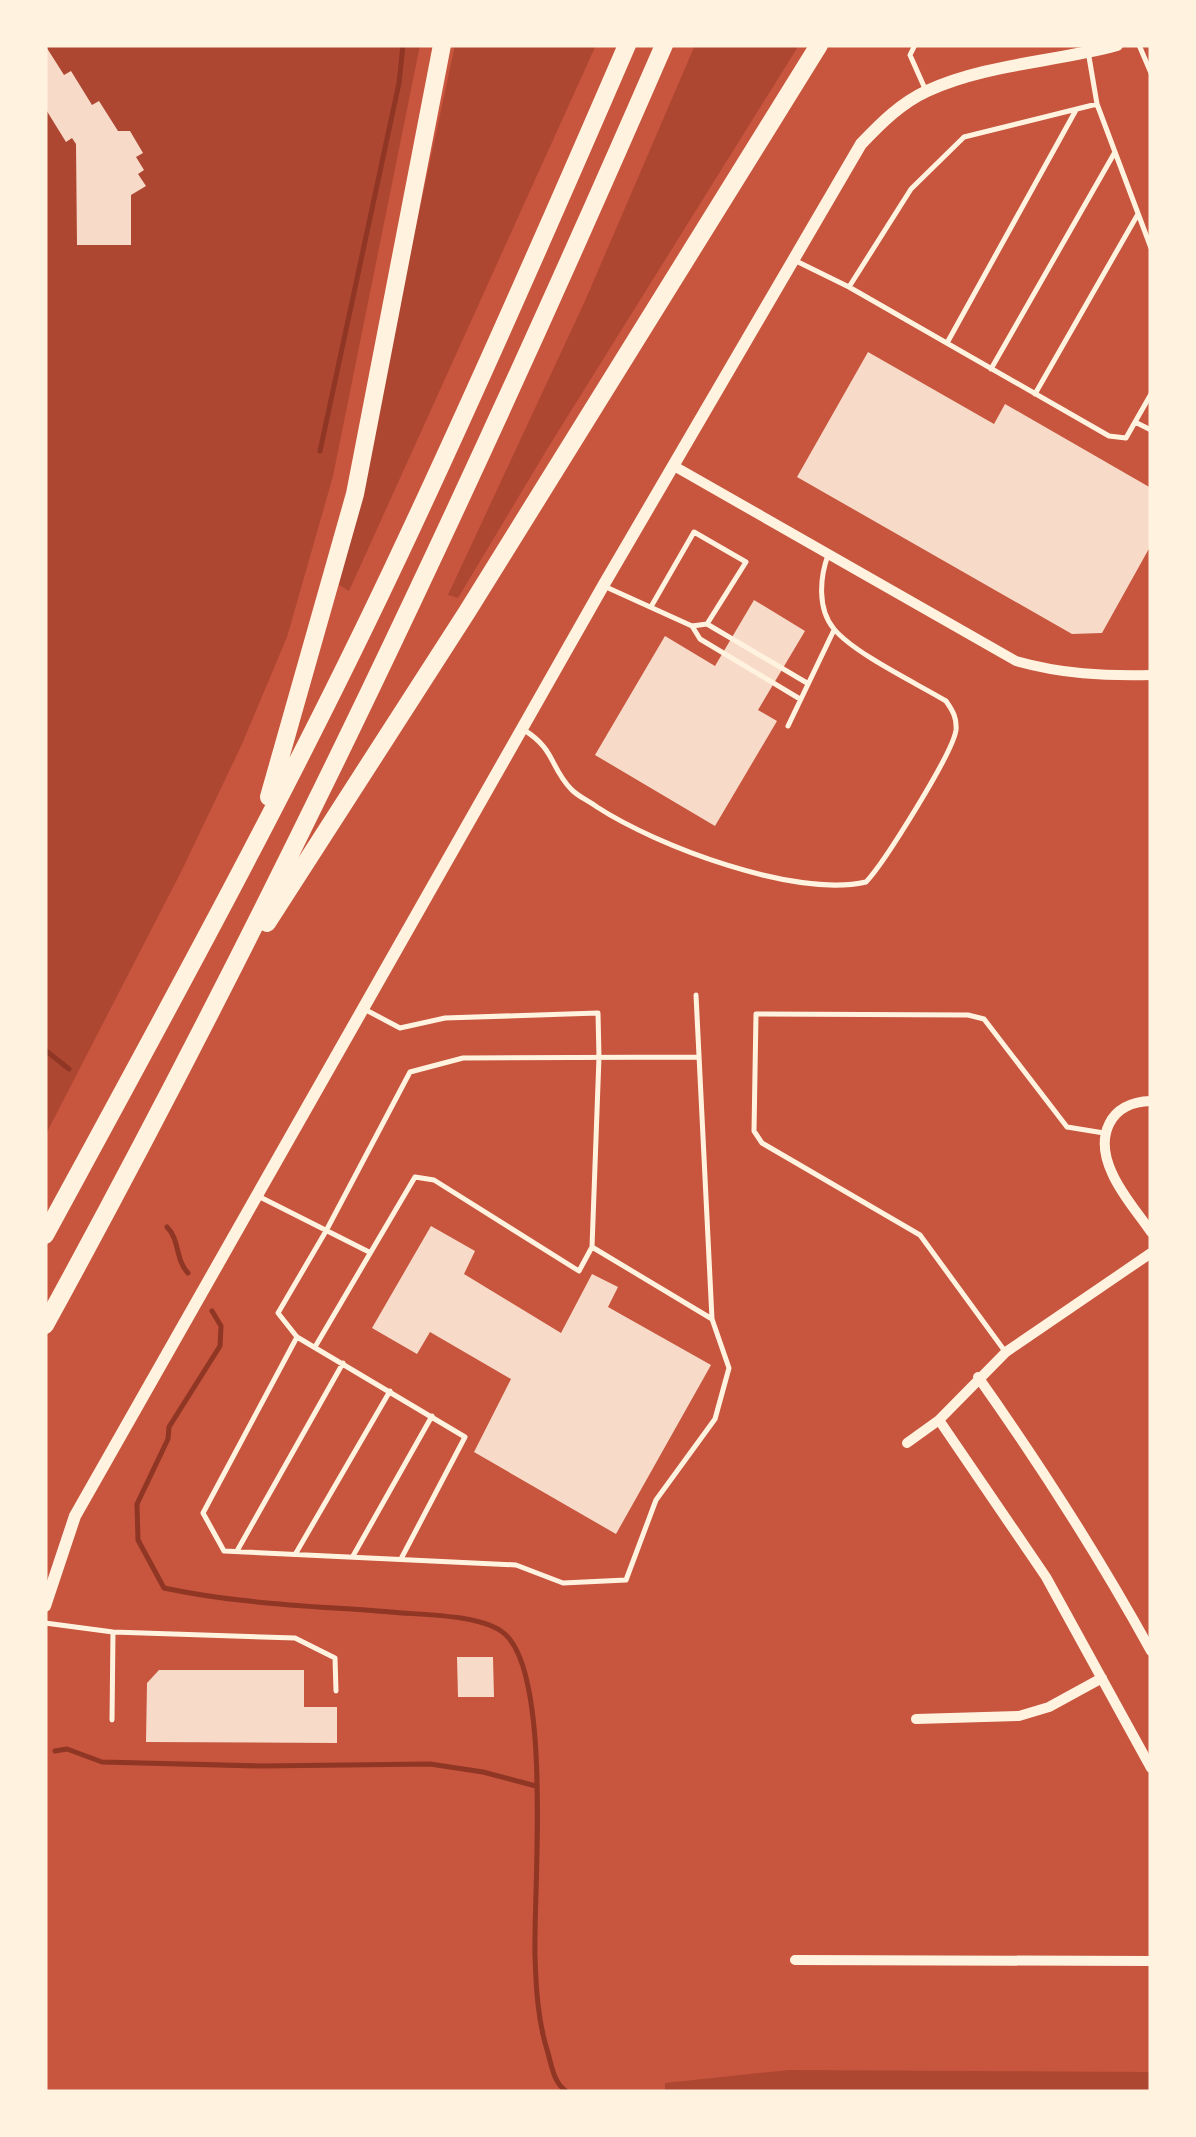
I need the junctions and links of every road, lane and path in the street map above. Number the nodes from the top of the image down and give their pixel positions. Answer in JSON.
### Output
{"nodes":[{"id":1,"x":442,"y":45,"type":"edge"},
{"id":2,"x":627,"y":45,"type":"edge"},
{"id":3,"x":664,"y":45,"type":"edge"},
{"id":4,"x":819,"y":45,"type":"edge"},
{"id":5,"x":915,"y":45,"type":"edge"},
{"id":6,"x":1117,"y":45,"type":"edge"},
{"id":7,"x":1139,"y":45,"type":"edge"},
{"id":8,"x":1088,"y":49,"type":"edge"},
{"id":9,"x":1151,"y":73,"type":"edge"},
{"id":10,"x":926,"y":92,"type":"junction"},
{"id":11,"x":1097,"y":104,"type":"junction"},
{"id":12,"x":1076,"y":108,"type":"junction"},
{"id":13,"x":1115,"y":152,"type":"junction"},
{"id":14,"x":1138,"y":213,"type":"junction"},
{"id":15,"x":1151,"y":248,"type":"edge"},
{"id":16,"x":793,"y":260,"type":"junction"},
{"id":17,"x":848,"y":287,"type":"junction"},
{"id":18,"x":947,"y":344,"type":"junction"},
{"id":19,"x":991,"y":369,"type":"junction"},
{"id":20,"x":1036,"y":394,"type":"junction"},
{"id":21,"x":1151,"y":394,"type":"edge"},
{"id":22,"x":1135,"y":422,"type":"junction"},
{"id":23,"x":1151,"y":430,"type":"edge"},
{"id":24,"x":674,"y":466,"type":"junction"},
{"id":25,"x":828,"y":553,"type":"junction"},
{"id":26,"x":603,"y":586,"type":"junction"},
{"id":27,"x":652,"y":606,"type":"junction"},
{"id":28,"x":707,"y":624,"type":"junction"},
{"id":29,"x":692,"y":626,"type":"junction"},
{"id":30,"x":834,"y":630,"type":"junction"},
{"id":31,"x":1151,"y":675,"type":"edge"},
{"id":32,"x":807,"y":684,"type":"junction"},
{"id":33,"x":800,"y":699,"type":"junction"},
{"id":34,"x":788,"y":726,"type":"dead end"},
{"id":35,"x":522,"y":729,"type":"junction"},
{"id":36,"x":256,"y":840,"type":"junction"},
{"id":37,"x":696,"y":996,"type":"dead end"},
{"id":38,"x":216,"y":1003,"type":"junction"},
{"id":39,"x":363,"y":1008,"type":"junction"},
{"id":40,"x":599,"y":1057,"type":"junction"},
{"id":41,"x":699,"y":1057,"type":"junction"},
{"id":42,"x":1151,"y":1101,"type":"edge"},
{"id":43,"x":1108,"y":1128,"type":"junction"},
{"id":44,"x":257,"y":1195,"type":"junction"},
{"id":45,"x":326,"y":1231,"type":"junction"},
{"id":46,"x":1151,"y":1232,"type":"edge"},
{"id":47,"x":45,"y":1235,"type":"edge"},
{"id":48,"x":592,"y":1248,"type":"junction"},
{"id":49,"x":369,"y":1252,"type":"junction"},
{"id":50,"x":1151,"y":1253,"type":"edge"},
{"id":51,"x":712,"y":1319,"type":"junction"},
{"id":52,"x":45,"y":1325,"type":"edge"},
{"id":53,"x":297,"y":1337,"type":"junction"},
{"id":54,"x":315,"y":1348,"type":"junction"},
{"id":55,"x":1006,"y":1352,"type":"junction"},
{"id":56,"x":343,"y":1364,"type":"junction"},
{"id":57,"x":978,"y":1377,"type":"junction"},
{"id":58,"x":390,"y":1391,"type":"junction"},
{"id":59,"x":432,"y":1416,"type":"junction"},
{"id":60,"x":939,"y":1420,"type":"junction"},
{"id":61,"x":908,"y":1443,"type":"dead end"},
{"id":62,"x":237,"y":1552,"type":"junction"},
{"id":63,"x":296,"y":1554,"type":"junction"},
{"id":64,"x":353,"y":1556,"type":"junction"},
{"id":65,"x":401,"y":1558,"type":"junction"},
{"id":66,"x":45,"y":1606,"type":"edge"},
{"id":67,"x":45,"y":1624,"type":"edge"},
{"id":68,"x":113,"y":1632,"type":"junction"},
{"id":69,"x":1151,"y":1651,"type":"edge"},
{"id":70,"x":1102,"y":1678,"type":"junction"},
{"id":71,"x":336,"y":1691,"type":"dead end"},
{"id":72,"x":916,"y":1719,"type":"dead end"},
{"id":73,"x":112,"y":1720,"type":"dead end"},
{"id":74,"x":1151,"y":1768,"type":"edge"},
{"id":75,"x":796,"y":1960,"type":"dead end"},
{"id":76,"x":1151,"y":1961,"type":"edge"}],
"edges":[{"from":1,"to":36,"type":"highway"},
{"from":2,"to":36,"type":"highway"},
{"from":3,"to":38,"type":"highway"},
{"from":4,"to":38,"type":"highway"},
{"from":5,"to":10,"type":"lane"},
{"from":6,"to":8,"type":"street"},
{"from":7,"to":9,"type":"lane"},
{"from":8,"to":10,"type":"street"},
{"from":8,"to":11,"type":"lane"},
{"from":10,"to":16,"type":"street"},
{"from":11,"to":12,"type":"lane"},
{"from":11,"to":13,"type":"lane"},
{"from":12,"to":17,"type":"lane"},
{"from":12,"to":18,"type":"lane"},
{"from":13,"to":14,"type":"lane"},
{"from":13,"to":19,"type":"lane"},
{"from":14,"to":15,"type":"lane"},
{"from":14,"to":20,"type":"lane"},
{"from":16,"to":17,"type":"lane"},
{"from":16,"to":24,"type":"street"},
{"from":17,"to":18,"type":"lane"},
{"from":18,"to":19,"type":"lane"},
{"from":19,"to":20,"type":"lane"},
{"from":20,"to":22,"type":"lane"},
{"from":21,"to":22,"type":"lane"},
{"from":22,"to":23,"type":"lane"},
{"from":24,"to":25,"type":"street"},
{"from":24,"to":26,"type":"street"},
{"from":25,"to":30,"type":"lane"},
{"from":25,"to":31,"type":"street"},
{"from":26,"to":27,"type":"lane"},
{"from":26,"to":35,"type":"street"},
{"from":27,"to":28,"type":"lane"},
{"from":27,"to":29,"type":"lane"},
{"from":28,"to":29,"type":"lane"},
{"from":28,"to":32,"type":"lane"},
{"from":29,"to":33,"type":"lane"},
{"from":30,"to":32,"type":"lane"},
{"from":30,"to":35,"type":"lane"},
{"from":32,"to":33,"type":"lane"},
{"from":33,"to":34,"type":"lane"},
{"from":35,"to":39,"type":"street"},
{"from":36,"to":47,"type":"highway"},
{"from":37,"to":41,"type":"lane"},
{"from":38,"to":52,"type":"highway"},
{"from":39,"to":40,"type":"lane"},
{"from":39,"to":44,"type":"street"},
{"from":40,"to":41,"type":"lane"},
{"from":40,"to":45,"type":"lane"},
{"from":40,"to":48,"type":"lane"},
{"from":41,"to":51,"type":"lane"},
{"from":42,"to":43,"type":"street"},
{"from":43,"to":46,"type":"street"},
{"from":43,"to":55,"type":"lane"},
{"from":44,"to":45,"type":"lane"},
{"from":44,"to":66,"type":"street"},
{"from":45,"to":49,"type":"lane"},
{"from":45,"to":53,"type":"lane"},
{"from":48,"to":49,"type":"lane"},
{"from":48,"to":51,"type":"lane"},
{"from":49,"to":54,"type":"lane"},
{"from":50,"to":55,"type":"street"},
{"from":51,"to":65,"type":"lane"},
{"from":53,"to":54,"type":"lane"},
{"from":53,"to":62,"type":"lane"},
{"from":54,"to":56,"type":"lane"},
{"from":55,"to":57,"type":"street"},
{"from":56,"to":58,"type":"lane"},
{"from":56,"to":62,"type":"lane"},
{"from":57,"to":60,"type":"street"},
{"from":57,"to":69,"type":"street"},
{"from":58,"to":59,"type":"lane"},
{"from":58,"to":63,"type":"lane"},
{"from":59,"to":64,"type":"lane"},
{"from":59,"to":65,"type":"lane"},
{"from":60,"to":61,"type":"street"},
{"from":60,"to":70,"type":"street"},
{"from":62,"to":63,"type":"lane"},
{"from":63,"to":64,"type":"lane"},
{"from":64,"to":65,"type":"lane"},
{"from":67,"to":68,"type":"lane"},
{"from":68,"to":71,"type":"lane"},
{"from":68,"to":73,"type":"lane"},
{"from":70,"to":72,"type":"street"},
{"from":70,"to":74,"type":"street"},
{"from":75,"to":76,"type":"street"}]}
